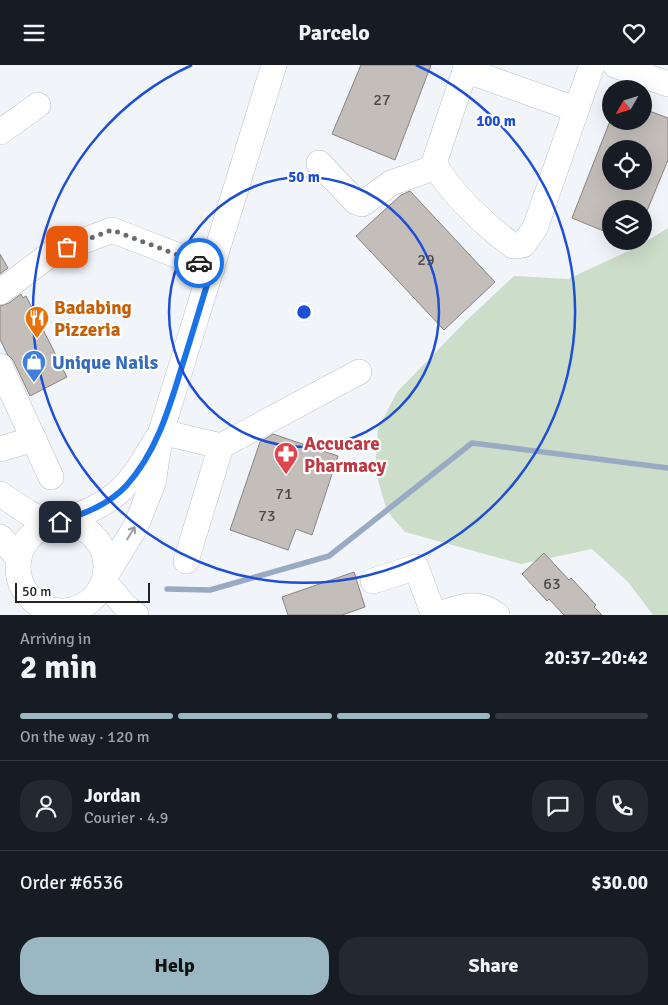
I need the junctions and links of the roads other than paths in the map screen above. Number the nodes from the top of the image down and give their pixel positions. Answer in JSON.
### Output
{"nodes":[{"id":1,"x":274,"y":65,"type":"edge"},
{"id":2,"x":592,"y":65,"type":"edge"},
{"id":3,"x":615,"y":65,"type":"edge"},
{"id":4,"x":466,"y":68,"type":"edge"},
{"id":5,"x":668,"y":84,"type":"edge"},
{"id":6,"x":38,"y":105,"type":"dead end"},
{"id":7,"x":575,"y":109,"type":"junction"},
{"id":8,"x":0,"y":133,"type":"edge"},
{"id":9,"x":319,"y":163,"type":"dead end"},
{"id":10,"x":436,"y":167,"type":"junction"},
{"id":11,"x":212,"y":269,"type":"junction"},
{"id":12,"x":0,"y":292,"type":"edge"},
{"id":13,"x":0,"y":366,"type":"edge"},
{"id":14,"x":359,"y":372,"type":"dead end"},
{"id":15,"x":161,"y":432,"type":"junction"},
{"id":16,"x":34,"y":439,"type":"junction"},
{"id":17,"x":221,"y":446,"type":"junction"},
{"id":18,"x":0,"y":449,"type":"edge"},
{"id":19,"x":51,"y":477,"type":"dead end"},
{"id":20,"x":0,"y":494,"type":"edge"},
{"id":21,"x":55,"y":523,"type":"junction"},
{"id":22,"x":0,"y":537,"type":"edge"},
{"id":23,"x":19,"y":558,"type":"junction"},
{"id":24,"x":186,"y":561,"type":"dead end"},
{"id":25,"x":373,"y":581,"type":"dead end"},
{"id":26,"x":22,"y":585,"type":"junction"},
{"id":27,"x":96,"y":593,"type":"edge"},
{"id":28,"x":28,"y":615,"type":"edge"},
{"id":29,"x":136,"y":615,"type":"edge"},
{"id":30,"x":435,"y":615,"type":"edge"},
{"id":31,"x":497,"y":615,"type":"edge"}],
"edges":[{"from":1,"to":11,"type":"street"},
{"from":2,"to":7,"type":"street"},
{"from":3,"to":5,"type":"street"},
{"from":4,"to":7,"type":"street"},
{"from":4,"to":10,"type":"street"},
{"from":6,"to":8,"type":"street"},
{"from":7,"to":10,"type":"street"},
{"from":9,"to":10,"type":"street"},
{"from":11,"to":12,"type":"street"},
{"from":11,"to":15,"type":"street"},
{"from":13,"to":16,"type":"street"},
{"from":14,"to":17,"type":"street"},
{"from":15,"to":17,"type":"street"},
{"from":15,"to":21,"type":"street"},
{"from":27,"to":15,"type":"street","one_way":true},
{"from":16,"to":18,"type":"street"},
{"from":16,"to":19,"type":"street"},
{"from":17,"to":24,"type":"street"},
{"from":20,"to":21,"type":"street"},
{"from":21,"to":23,"type":"street"},
{"from":21,"to":27,"type":"street"},
{"from":22,"to":23,"type":"street"},
{"from":23,"to":26,"type":"street"},
{"from":25,"to":30,"type":"street"},
{"from":26,"to":27,"type":"street"},
{"from":26,"to":28,"type":"street"},
{"from":27,"to":29,"type":"street"},
{"from":30,"to":31,"type":"street"}]}
